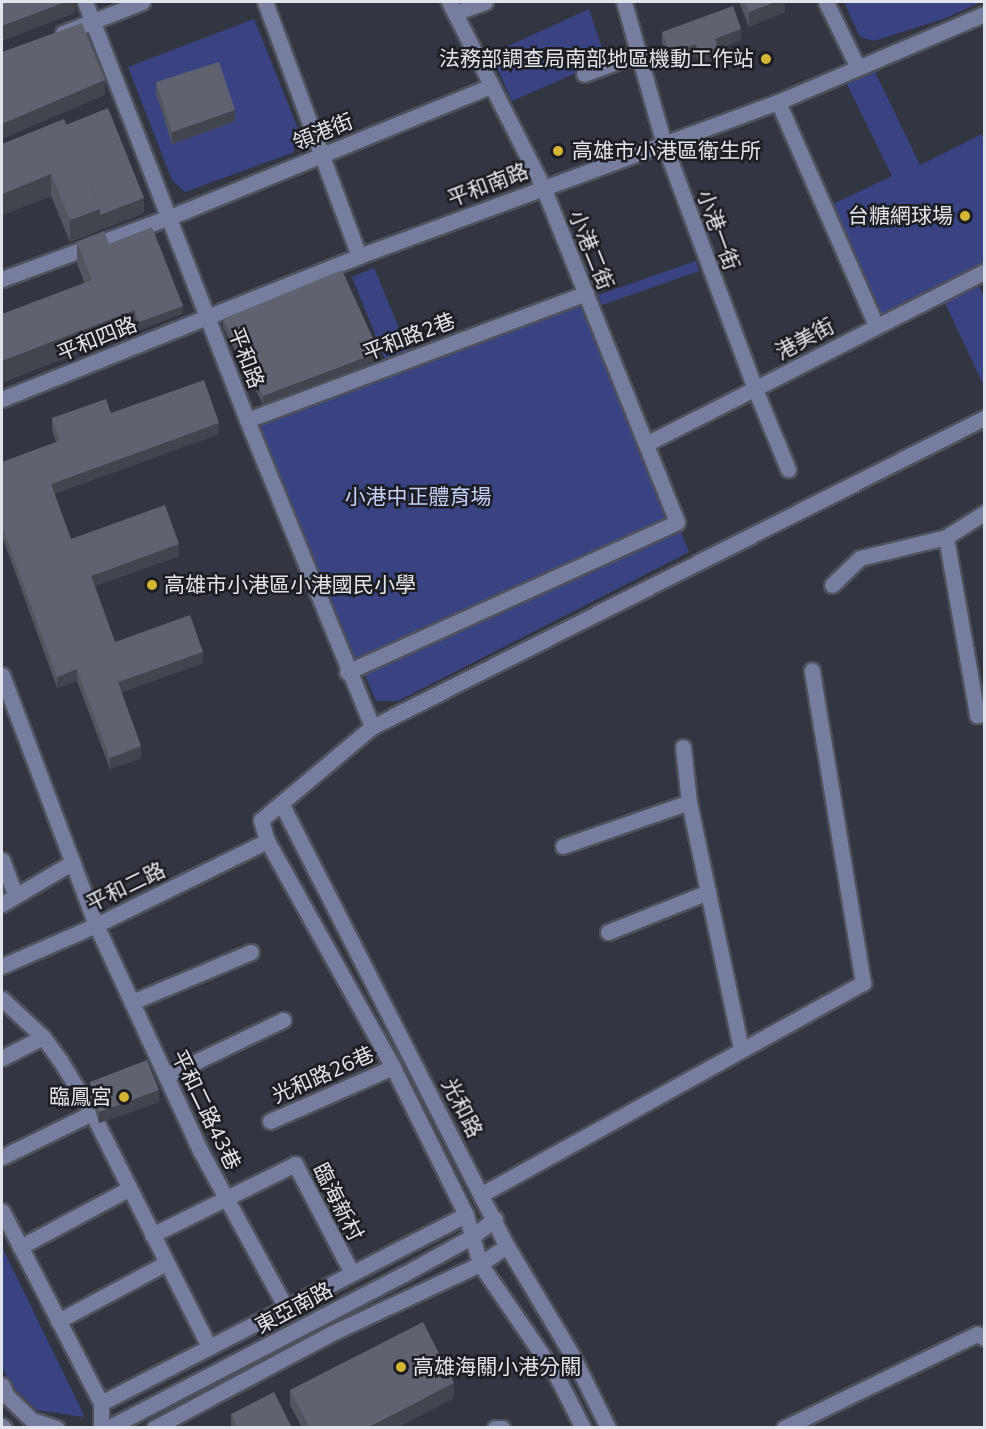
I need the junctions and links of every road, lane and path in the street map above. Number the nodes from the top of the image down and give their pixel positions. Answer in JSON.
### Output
{"nodes":[{"id":1,"x":85,"y":2,"type":"edge"},
{"id":2,"x":142,"y":2,"type":"edge"},
{"id":3,"x":265,"y":2,"type":"edge"},
{"id":4,"x":485,"y":2,"type":"edge"},
{"id":5,"x":624,"y":2,"type":"edge"},
{"id":6,"x":826,"y":2,"type":"edge"},
{"id":7,"x":452,"y":7,"type":"edge"},
{"id":8,"x":984,"y":14,"type":"edge"},
{"id":9,"x":93,"y":21,"type":"junction"},
{"id":10,"x":52,"y":37,"type":"edge"},
{"id":11,"x":639,"y":54,"type":"junction"},
{"id":12,"x":858,"y":68,"type":"junction"},
{"id":13,"x":585,"y":74,"type":"dead end"},
{"id":14,"x":491,"y":86,"type":"junction"},
{"id":15,"x":778,"y":102,"type":"junction"},
{"id":16,"x":664,"y":144,"type":"junction"},
{"id":17,"x":324,"y":154,"type":"junction"},
{"id":18,"x":543,"y":187,"type":"junction"},
{"id":19,"x":170,"y":217,"type":"junction"},
{"id":20,"x":359,"y":256,"type":"junction"},
{"id":21,"x":984,"y":272,"type":"edge"},
{"id":22,"x":2,"y":279,"type":"edge"},
{"id":23,"x":586,"y":293,"type":"junction"},
{"id":24,"x":208,"y":318,"type":"junction"},
{"id":25,"x":876,"y":325,"type":"junction"},
{"id":26,"x":755,"y":389,"type":"junction"},
{"id":27,"x":2,"y":399,"type":"edge"},
{"id":28,"x":984,"y":418,"type":"edge"},
{"id":29,"x":247,"y":420,"type":"junction"},
{"id":30,"x":646,"y":444,"type":"junction"},
{"id":31,"x":788,"y":469,"type":"dead end"},
{"id":32,"x":984,"y":513,"type":"edge"},
{"id":33,"x":946,"y":537,"type":"junction"},
{"id":34,"x":832,"y":585,"type":"dead end"},
{"id":35,"x":812,"y":670,"type":"dead end"},
{"id":36,"x":347,"y":672,"type":"junction"},
{"id":37,"x":2,"y":675,"type":"edge"},
{"id":38,"x":984,"y":714,"type":"edge"},
{"id":39,"x":372,"y":727,"type":"junction"},
{"id":40,"x":682,"y":747,"type":"dead end"},
{"id":41,"x":689,"y":802,"type":"junction"},
{"id":42,"x":282,"y":805,"type":"junction"},
{"id":43,"x":267,"y":841,"type":"junction"},
{"id":44,"x":562,"y":846,"type":"dead end"},
{"id":45,"x":2,"y":860,"type":"edge"},
{"id":46,"x":73,"y":862,"type":"junction"},
{"id":47,"x":708,"y":892,"type":"junction"},
{"id":48,"x":15,"y":894,"type":"junction"},
{"id":49,"x":2,"y":904,"type":"edge"},
{"id":50,"x":96,"y":926,"type":"junction"},
{"id":51,"x":608,"y":933,"type":"dead end"},
{"id":52,"x":251,"y":952,"type":"dead end"},
{"id":53,"x":2,"y":966,"type":"edge"},
{"id":54,"x":2,"y":999,"type":"edge"},
{"id":55,"x":132,"y":1002,"type":"junction"},
{"id":56,"x":283,"y":1020,"type":"dead end"},
{"id":57,"x":43,"y":1036,"type":"junction"},
{"id":58,"x":741,"y":1048,"type":"junction"},
{"id":59,"x":2,"y":1058,"type":"edge"},
{"id":60,"x":393,"y":1068,"type":"junction"},
{"id":61,"x":166,"y":1076,"type":"junction"},
{"id":62,"x":92,"y":1113,"type":"junction"},
{"id":63,"x":270,"y":1121,"type":"dead end"},
{"id":64,"x":2,"y":1157,"type":"edge"},
{"id":65,"x":128,"y":1189,"type":"junction"},
{"id":66,"x":482,"y":1194,"type":"junction"},
{"id":67,"x":226,"y":1198,"type":"junction"},
{"id":68,"x":2,"y":1211,"type":"edge"},
{"id":69,"x":466,"y":1215,"type":"junction"},
{"id":70,"x":495,"y":1219,"type":"junction"},
{"id":71,"x":152,"y":1235,"type":"junction"},
{"id":72,"x":473,"y":1236,"type":"junction"},
{"id":73,"x":507,"y":1246,"type":"junction"},
{"id":74,"x":20,"y":1247,"type":"junction"},
{"id":75,"x":166,"y":1263,"type":"junction"},
{"id":76,"x":480,"y":1264,"type":"junction"},
{"id":77,"x":352,"y":1273,"type":"junction"},
{"id":78,"x":286,"y":1308,"type":"junction"},
{"id":79,"x":58,"y":1321,"type":"junction"},
{"id":80,"x":984,"y":1338,"type":"edge"},
{"id":81,"x":209,"y":1347,"type":"junction"},
{"id":82,"x":2,"y":1385,"type":"edge"},
{"id":83,"x":101,"y":1403,"type":"junction"},
{"id":84,"x":57,"y":1428,"type":"edge"},
{"id":85,"x":101,"y":1428,"type":"edge"},
{"id":86,"x":108,"y":1428,"type":"edge"},
{"id":87,"x":154,"y":1428,"type":"edge"},
{"id":88,"x":495,"y":1428,"type":"edge"},
{"id":89,"x":502,"y":1428,"type":"edge"},
{"id":90,"x":583,"y":1428,"type":"edge"},
{"id":91,"x":608,"y":1428,"type":"edge"},
{"id":92,"x":784,"y":1428,"type":"edge"}],
"edges":[{"from":1,"to":9,"type":"street","name":"平和路"},
{"from":2,"to":9,"type":"street"},
{"from":3,"to":17,"type":"street"},
{"from":4,"to":7,"type":"street"},
{"from":5,"to":11,"type":"street","name":"小港一街"},
{"from":6,"to":12,"type":"street"},
{"from":7,"to":14,"type":"street","name":"小港二街"},
{"from":8,"to":12,"type":"street","name":"平和南路"},
{"from":9,"to":10,"type":"street"},
{"from":9,"to":19,"type":"street","name":"平和路"},
{"from":11,"to":13,"type":"street"},
{"from":11,"to":16,"type":"street","name":"小港一街"},
{"from":12,"to":15,"type":"street","name":"平和南路"},
{"from":14,"to":17,"type":"street","name":"領港街"},
{"from":14,"to":18,"type":"street","name":"小港二街"},
{"from":15,"to":16,"type":"street","name":"平和南路"},
{"from":15,"to":25,"type":"street"},
{"from":16,"to":18,"type":"street","name":"平和南路"},
{"from":16,"to":26,"type":"street","name":"小港一街"},
{"from":17,"to":19,"type":"street","name":"領港街"},
{"from":17,"to":20,"type":"street"},
{"from":18,"to":20,"type":"street","name":"平和南路"},
{"from":18,"to":23,"type":"street","name":"小港二街"},
{"from":19,"to":22,"type":"street","name":"領港街"},
{"from":19,"to":24,"type":"street","name":"平和路"},
{"from":20,"to":24,"type":"street","name":"平和南路"},
{"from":21,"to":25,"type":"street","name":"港美街"},
{"from":23,"to":29,"type":"street","name":"平和路2巷"},
{"from":23,"to":30,"type":"street","name":"小港二街"},
{"from":24,"to":27,"type":"street","name":"平和四路"},
{"from":24,"to":29,"type":"street","name":"平和路"},
{"from":25,"to":26,"type":"street","name":"港美街"},
{"from":26,"to":30,"type":"street","name":"港美街"},
{"from":26,"to":31,"type":"street","name":"小港一街"},
{"from":28,"to":39,"type":"street"},
{"from":29,"to":36,"type":"street","name":"平和路"},
{"from":30,"to":36,"type":"street","name":"小港二街"},
{"from":32,"to":33,"type":"street"},
{"from":33,"to":34,"type":"street"},
{"from":33,"to":38,"type":"street"},
{"from":35,"to":58,"type":"street"},
{"from":36,"to":39,"type":"street","name":"平和路"},
{"from":37,"to":46,"type":"street","name":"平和二路43巷"},
{"from":39,"to":42,"type":"street"},
{"from":40,"to":41,"type":"street"},
{"from":41,"to":44,"type":"street"},
{"from":41,"to":47,"type":"street"},
{"from":42,"to":43,"type":"street","name":"光和路"},
{"from":42,"to":66,"type":"street","name":"光和路"},
{"from":43,"to":50,"type":"street","name":"平和二路"},
{"from":43,"to":60,"type":"street","name":"光和路"},
{"from":45,"to":48,"type":"street"},
{"from":46,"to":48,"type":"street"},
{"from":46,"to":50,"type":"street","name":"平和二路43巷"},
{"from":47,"to":51,"type":"street"},
{"from":47,"to":58,"type":"street"},
{"from":48,"to":49,"type":"street"},
{"from":50,"to":53,"type":"street","name":"平和二路"},
{"from":50,"to":55,"type":"street","name":"平和二路43巷"},
{"from":52,"to":55,"type":"street"},
{"from":54,"to":57,"type":"street"},
{"from":55,"to":61,"type":"street","name":"平和二路43巷"},
{"from":56,"to":61,"type":"street"},
{"from":57,"to":59,"type":"street"},
{"from":57,"to":62,"type":"street"},
{"from":58,"to":66,"type":"street"},
{"from":60,"to":63,"type":"street","name":"光和路26巷"},
{"from":60,"to":69,"type":"street","name":"光和路"},
{"from":61,"to":67,"type":"street","name":"平和二路43巷"},
{"from":62,"to":64,"type":"street"},
{"from":62,"to":65,"type":"street"},
{"from":65,"to":71,"type":"street"},
{"from":65,"to":74,"type":"street"},
{"from":66,"to":70,"type":"street","name":"光和路"},
{"from":67,"to":71,"type":"street","name":"臨海新村"},
{"from":67,"to":77,"type":"street","name":"臨海新村"},
{"from":67,"to":78,"type":"street","name":"平和二路43巷"},
{"from":68,"to":74,"type":"street"},
{"from":69,"to":72,"type":"street","name":"光和路"},
{"from":69,"to":77,"type":"street"},
{"from":70,"to":72,"type":"street","name":"東亞南路"},
{"from":70,"to":73,"type":"street","name":"光和路"},
{"from":71,"to":75,"type":"street"},
{"from":72,"to":76,"type":"street","name":"光和路"},
{"from":72,"to":86,"type":"street","name":"東亞南路"},
{"from":73,"to":76,"type":"street","name":"東亞南路"},
{"from":73,"to":91,"type":"street","name":"光和路"},
{"from":74,"to":79,"type":"street"},
{"from":75,"to":79,"type":"street"},
{"from":75,"to":81,"type":"street"},
{"from":76,"to":87,"type":"street","name":"東亞南路"},
{"from":76,"to":90,"type":"street","name":"光和路"},
{"from":77,"to":78,"type":"street"},
{"from":78,"to":81,"type":"street"},
{"from":79,"to":83,"type":"street"},
{"from":80,"to":92,"type":"street"},
{"from":81,"to":83,"type":"street"},
{"from":82,"to":84,"type":"street"},
{"from":83,"to":85,"type":"street"},
{"from":88,"to":89,"type":"street"}]}
